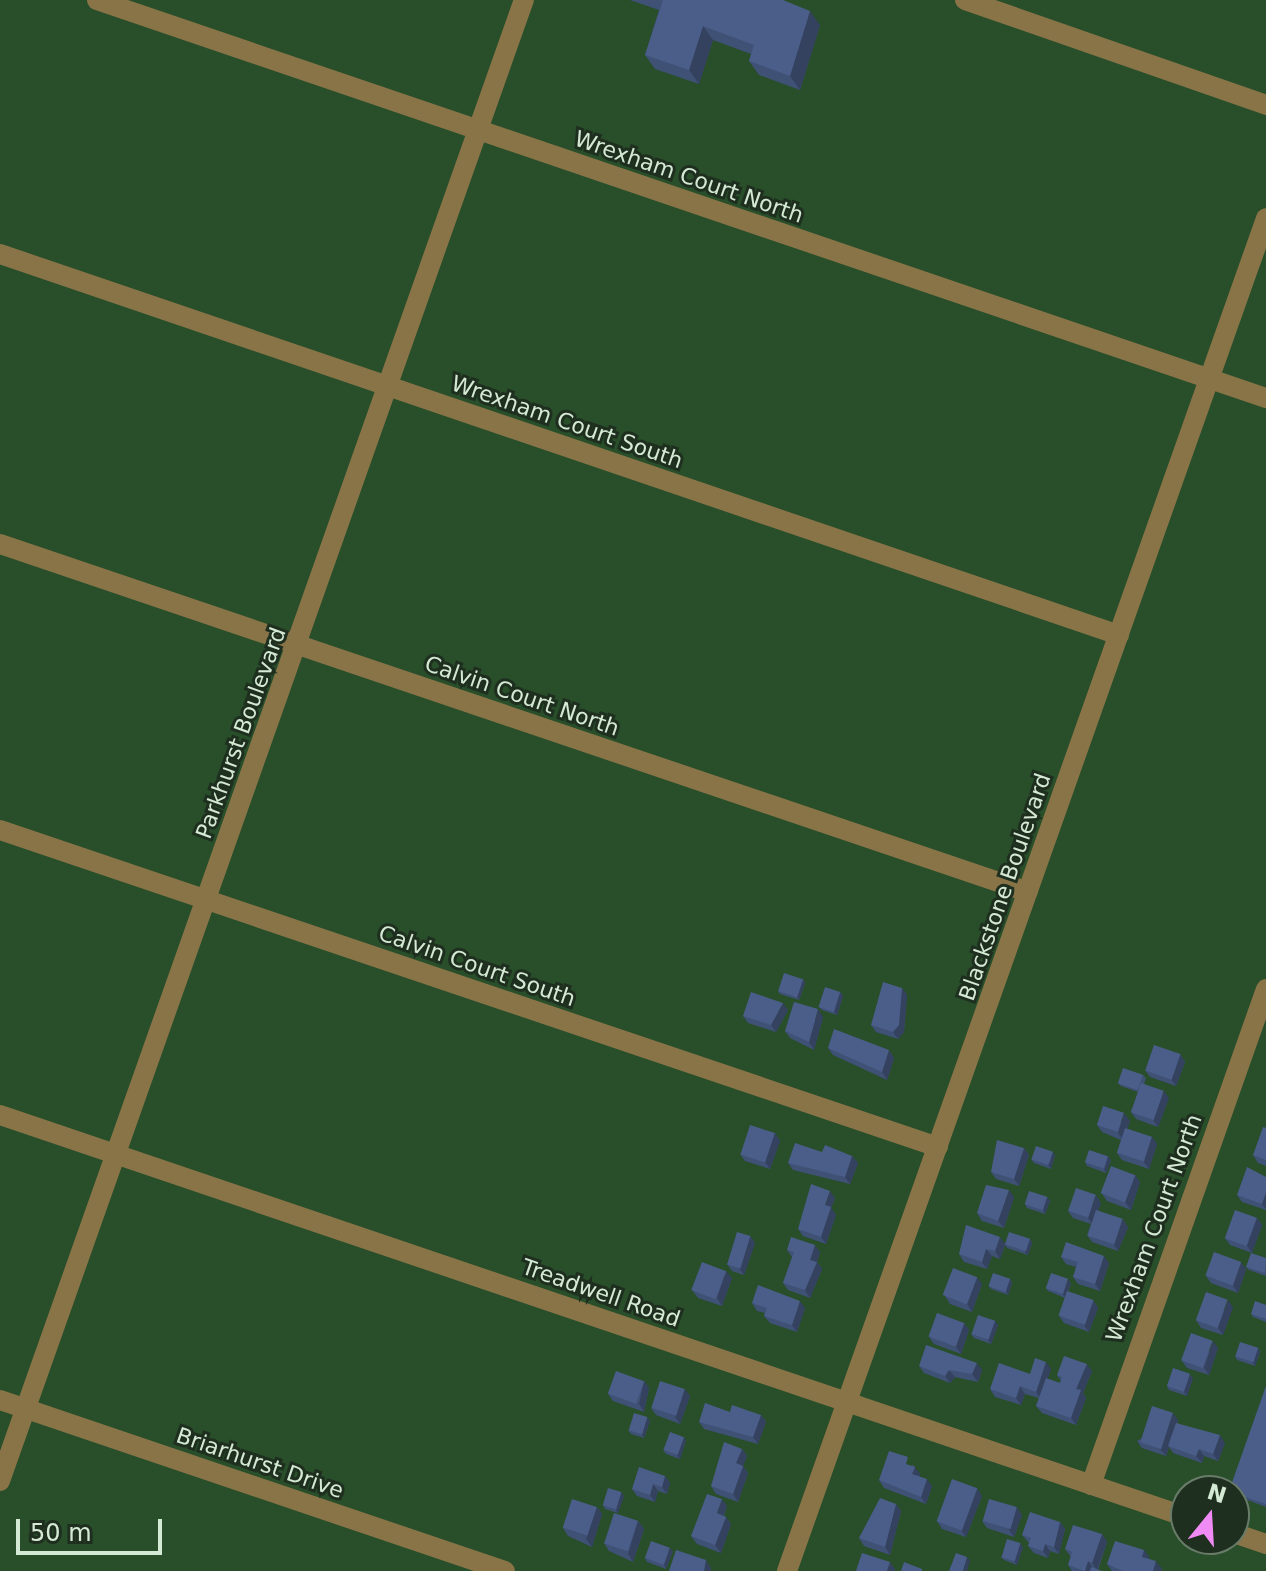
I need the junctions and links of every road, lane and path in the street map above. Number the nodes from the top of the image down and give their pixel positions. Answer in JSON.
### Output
{"nodes":[{"id":1,"x":97,"y":0,"type":"edge"},
{"id":2,"x":524,"y":0,"type":"edge"},
{"id":3,"x":965,"y":0,"type":"edge"},
{"id":4,"x":1019,"y":9,"type":"edge"},
{"id":5,"x":1266,"y":105,"type":"edge"},
{"id":6,"x":478,"y":131,"type":"junction"},
{"id":7,"x":1266,"y":218,"type":"edge"},
{"id":8,"x":0,"y":254,"type":"edge"},
{"id":9,"x":1209,"y":379,"type":"junction"},
{"id":10,"x":389,"y":386,"type":"junction"},
{"id":11,"x":1266,"y":398,"type":"edge"},
{"id":12,"x":0,"y":544,"type":"edge"},
{"id":13,"x":1119,"y":635,"type":"junction"},
{"id":14,"x":298,"y":645,"type":"junction"},
{"id":15,"x":0,"y":830,"type":"edge"},
{"id":16,"x":1028,"y":892,"type":"junction"},
{"id":17,"x":207,"y":900,"type":"junction"},
{"id":18,"x":1266,"y":989,"type":"edge"},
{"id":19,"x":0,"y":1115,"type":"edge"},
{"id":20,"x":938,"y":1147,"type":"junction"},
{"id":21,"x":117,"y":1155,"type":"junction"},
{"id":22,"x":0,"y":1400,"type":"edge"},
{"id":23,"x":848,"y":1402,"type":"junction"},
{"id":24,"x":27,"y":1409,"type":"junction"},
{"id":25,"x":0,"y":1481,"type":"edge"},
{"id":26,"x":1091,"y":1485,"type":"junction"},
{"id":27,"x":1170,"y":1512,"type":"edge"},
{"id":28,"x":505,"y":1571,"type":"edge"},
{"id":29,"x":787,"y":1571,"type":"edge"}],
"edges":[{"from":1,"to":6,"type":"street","name":"Wrexham Court North"},
{"from":2,"to":6,"type":"street","name":"Parkhurst Boulevard"},
{"from":3,"to":4,"type":"street"},
{"from":4,"to":5,"type":"street"},
{"from":6,"to":9,"type":"street","name":"Wrexham Court North"},
{"from":6,"to":10,"type":"street","name":"Parkhurst Boulevard"},
{"from":7,"to":9,"type":"street","name":"Blackstone Boulevard"},
{"from":8,"to":10,"type":"street","name":"Wrexham Court South"},
{"from":9,"to":11,"type":"street","name":"Wrexham Court North"},
{"from":9,"to":13,"type":"street","name":"Blackstone Boulevard"},
{"from":10,"to":13,"type":"street","name":"Wrexham Court South"},
{"from":10,"to":14,"type":"street","name":"Parkhurst Boulevard"},
{"from":12,"to":14,"type":"street","name":"Calvin Court North"},
{"from":13,"to":16,"type":"street","name":"Blackstone Boulevard"},
{"from":14,"to":16,"type":"street","name":"Calvin Court North"},
{"from":14,"to":17,"type":"street","name":"Parkhurst Boulevard"},
{"from":15,"to":17,"type":"street","name":"Calvin Court South"},
{"from":16,"to":20,"type":"street","name":"Blackstone Boulevard"},
{"from":17,"to":20,"type":"street","name":"Calvin Court South"},
{"from":17,"to":21,"type":"street","name":"Parkhurst Boulevard"},
{"from":18,"to":26,"type":"street","name":"Wrexham Court North"},
{"from":19,"to":21,"type":"street","name":"Treadwell Road"},
{"from":20,"to":23,"type":"street","name":"Blackstone Boulevard"},
{"from":21,"to":23,"type":"street","name":"Treadwell Road"},
{"from":21,"to":24,"type":"street","name":"Parkhurst Boulevard"},
{"from":22,"to":24,"type":"street","name":"Briarhurst Drive"},
{"from":23,"to":26,"type":"street","name":"Treadwell Road"},
{"from":23,"to":29,"type":"street","name":"Blackstone Boulevard"},
{"from":24,"to":25,"type":"street","name":"Parkhurst Boulevard"},
{"from":24,"to":28,"type":"street","name":"Briarhurst Drive"},
{"from":26,"to":27,"type":"street","name":"Treadwell Road"}]}
